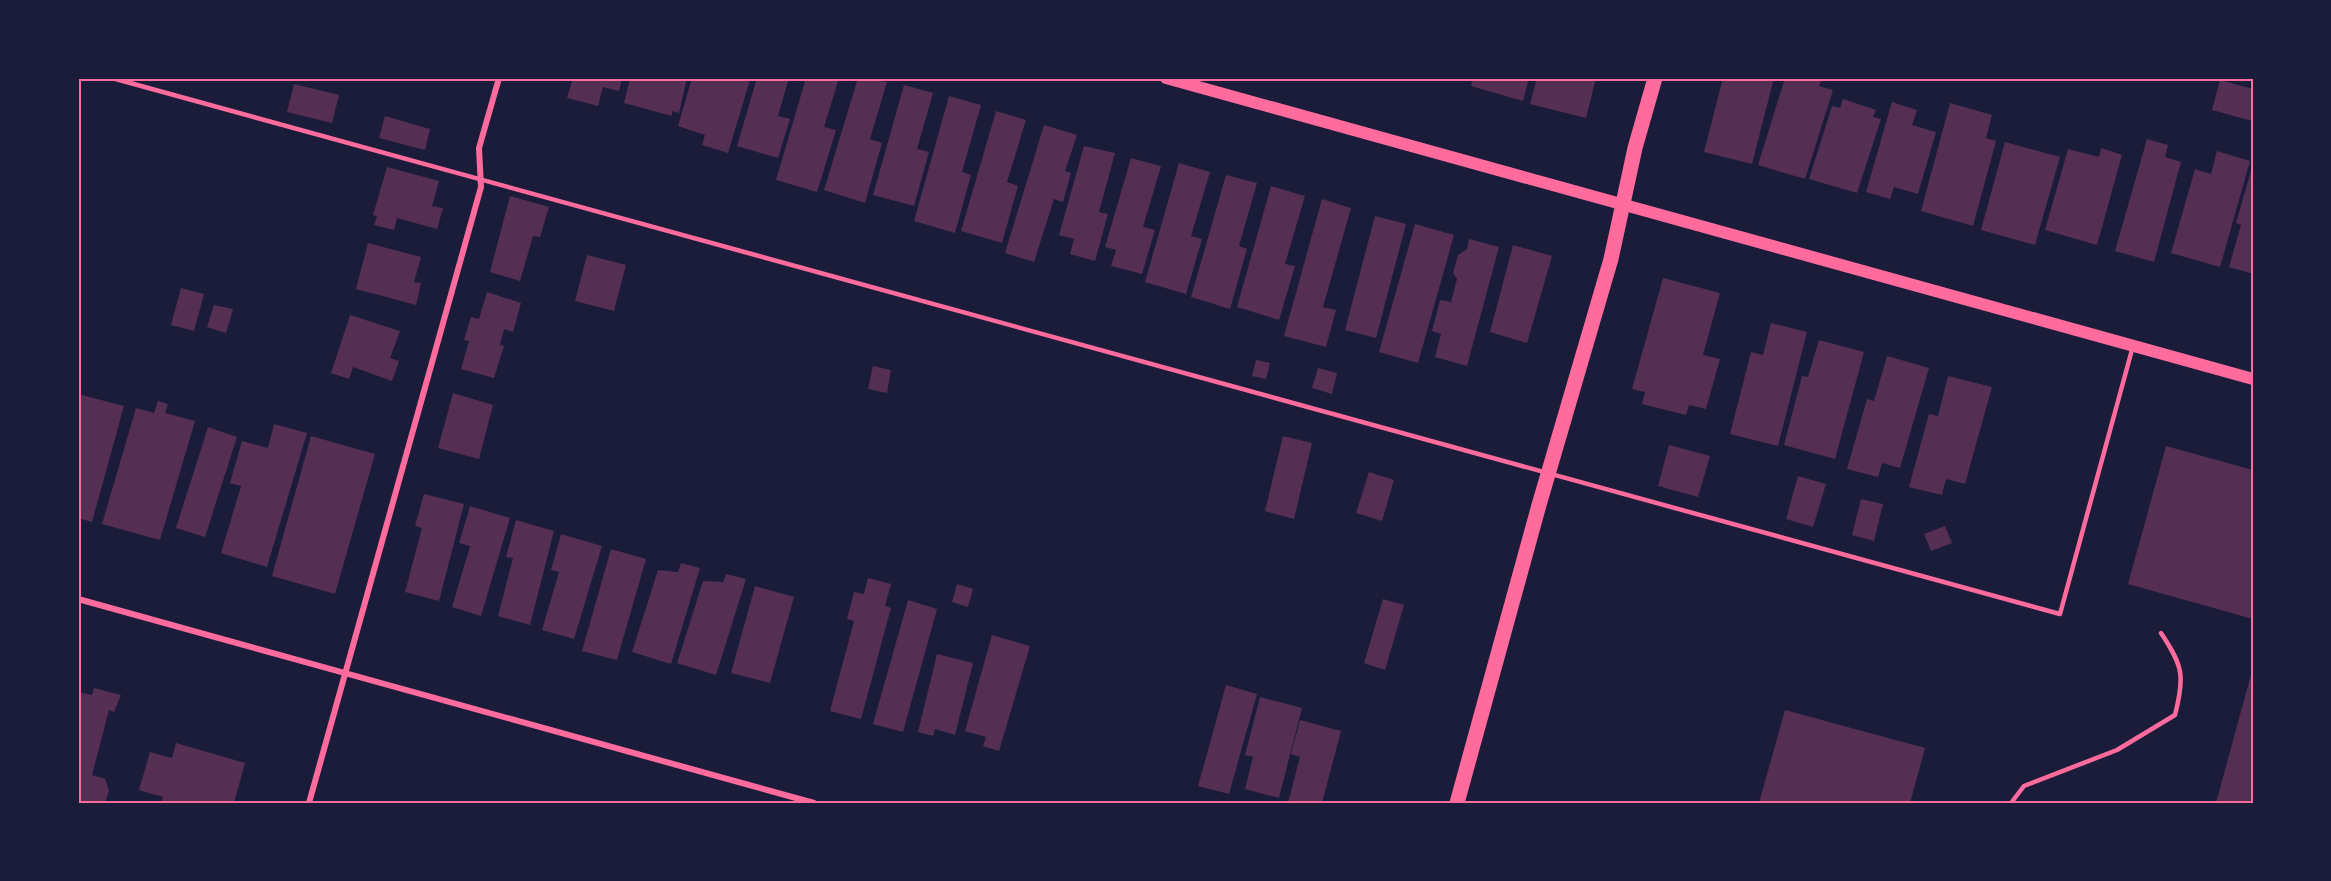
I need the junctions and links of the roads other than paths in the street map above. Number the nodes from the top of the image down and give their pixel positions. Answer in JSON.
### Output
{"nodes":[{"id":1,"x":112,"y":78,"type":"edge"},
{"id":2,"x":499,"y":78,"type":"edge"},
{"id":3,"x":1166,"y":78,"type":"edge"},
{"id":4,"x":1655,"y":78,"type":"edge"},
{"id":5,"x":480,"y":179,"type":"junction"},
{"id":6,"x":1624,"y":205,"type":"junction"},
{"id":7,"x":2133,"y":346,"type":"junction"},
{"id":8,"x":2253,"y":379,"type":"edge"},
{"id":9,"x":1548,"y":474,"type":"junction"},
{"id":10,"x":78,"y":599,"type":"edge"},
{"id":11,"x":2161,"y":633,"type":"dead end"},
{"id":12,"x":345,"y":674,"type":"junction"},
{"id":13,"x":309,"y":803,"type":"edge"},
{"id":14,"x":814,"y":803,"type":"edge"},
{"id":15,"x":1457,"y":803,"type":"edge"},
{"id":16,"x":2011,"y":803,"type":"edge"}],
"edges":[{"from":1,"to":5,"type":"lane"},
{"from":2,"to":5,"type":"street"},
{"from":3,"to":6,"type":"main road"},
{"from":4,"to":6,"type":"main road"},
{"from":5,"to":9,"type":"lane"},
{"from":5,"to":12,"type":"street"},
{"from":6,"to":7,"type":"main road"},
{"from":6,"to":9,"type":"main road"},
{"from":7,"to":8,"type":"main road"},
{"from":7,"to":9,"type":"lane"},
{"from":9,"to":15,"type":"main road"},
{"from":10,"to":12,"type":"street"},
{"from":11,"to":16,"type":"lane"},
{"from":12,"to":13,"type":"street"},
{"from":12,"to":14,"type":"street"}]}
